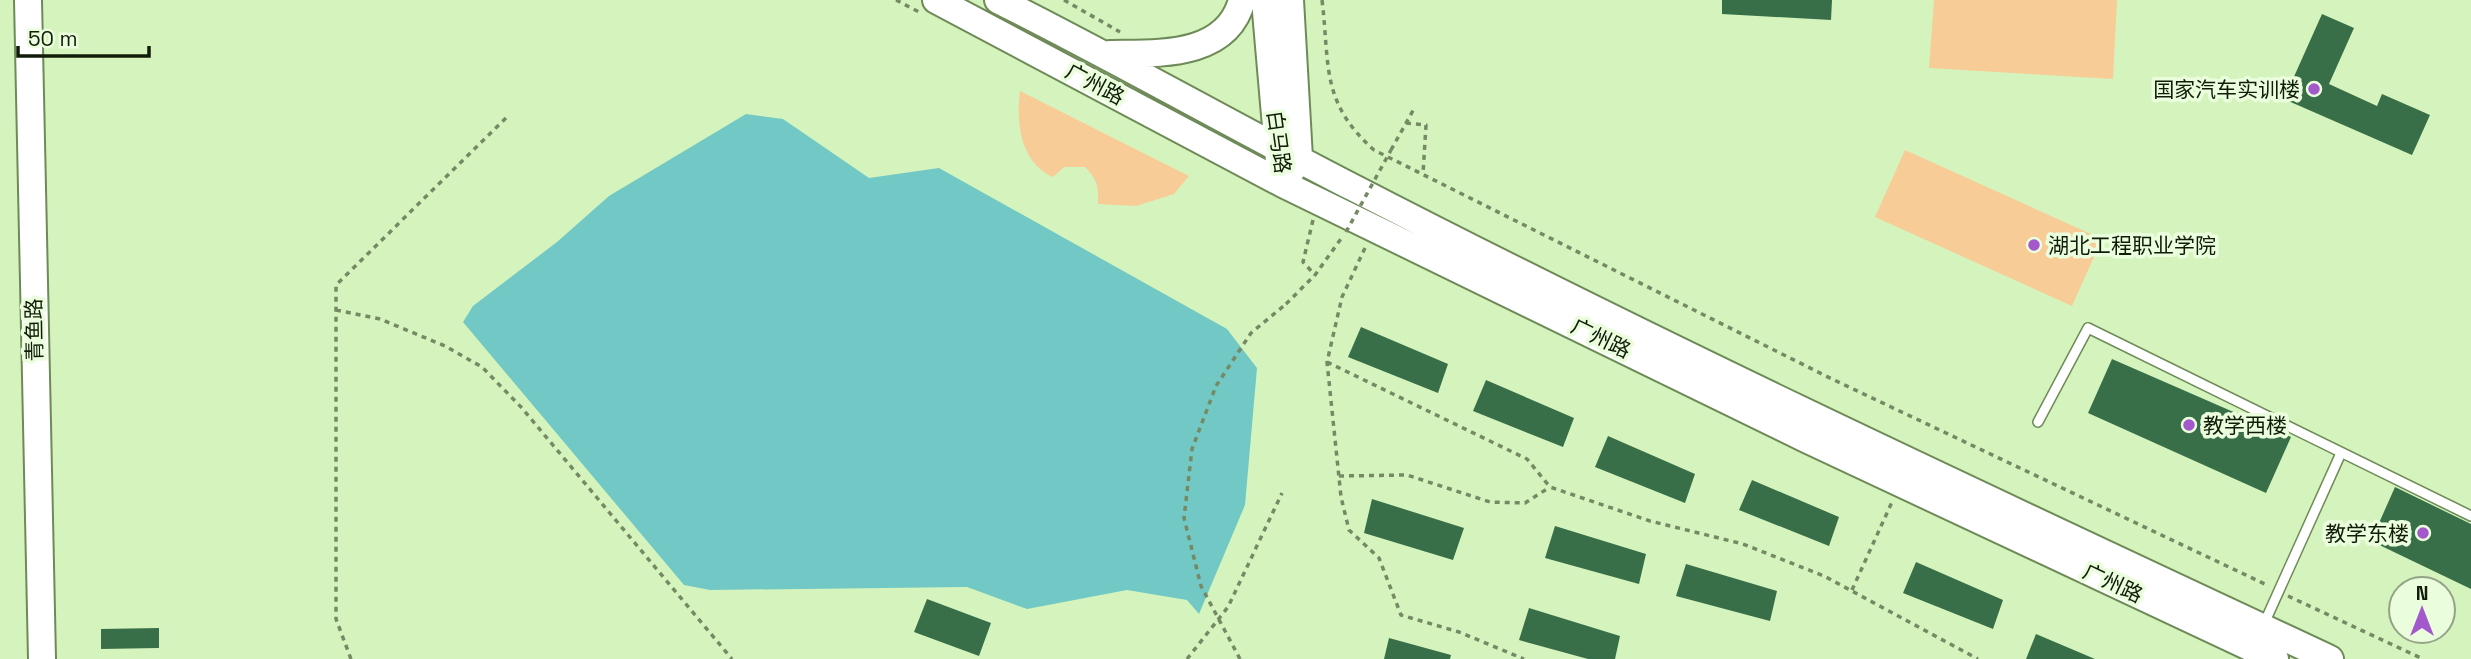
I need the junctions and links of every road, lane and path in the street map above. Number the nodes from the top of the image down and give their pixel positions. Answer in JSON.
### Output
{"nodes":[{"id":1,"x":28,"y":0,"type":"edge"},
{"id":2,"x":936,"y":0,"type":"edge"},
{"id":3,"x":998,"y":0,"type":"edge"},
{"id":4,"x":1241,"y":0,"type":"edge"},
{"id":5,"x":1265,"y":0,"type":"edge"},
{"id":6,"x":1290,"y":0,"type":"edge"},
{"id":7,"x":1322,"y":0,"type":"edge"},
{"id":8,"x":1106,"y":54,"type":"junction"},
{"id":9,"x":1415,"y":107,"type":"dead end"},
{"id":10,"x":509,"y":116,"type":"dead end"},
{"id":11,"x":1406,"y":123,"type":"junction"},
{"id":12,"x":1288,"y":153,"type":"junction"},
{"id":13,"x":1423,"y":174,"type":"junction"},
{"id":14,"x":1283,"y":184,"type":"junction"},
{"id":15,"x":1314,"y":218,"type":"dead end"},
{"id":16,"x":1376,"y":228,"type":"junction"},
{"id":17,"x":1315,"y":275,"type":"junction"},
{"id":18,"x":336,"y":310,"type":"junction"},
{"id":19,"x":1327,"y":362,"type":"junction"},
{"id":20,"x":2038,"y":422,"type":"dead end"},
{"id":21,"x":2341,"y":453,"type":"junction"},
{"id":22,"x":1339,"y":476,"type":"junction"},
{"id":23,"x":1550,"y":487,"type":"junction"},
{"id":24,"x":1282,"y":493,"type":"dead end"},
{"id":25,"x":1893,"y":500,"type":"dead end"},
{"id":26,"x":2471,"y":516,"type":"edge"},
{"id":27,"x":1852,"y":590,"type":"junction"},
{"id":28,"x":2280,"y":592,"type":"junction"},
{"id":29,"x":2263,"y":628,"type":"junction"},
{"id":30,"x":42,"y":659,"type":"edge"},
{"id":31,"x":351,"y":659,"type":"edge"},
{"id":32,"x":732,"y":659,"type":"edge"},
{"id":33,"x":1187,"y":659,"type":"edge"},
{"id":34,"x":1240,"y":659,"type":"edge"},
{"id":35,"x":1524,"y":659,"type":"edge"},
{"id":36,"x":1978,"y":659,"type":"edge"},
{"id":37,"x":2275,"y":659,"type":"edge"},
{"id":38,"x":2330,"y":659,"type":"edge"},
{"id":39,"x":2423,"y":659,"type":"edge"}],
"edges":[{"from":1,"to":30,"type":"main road","name":"青鱼路"},
{"from":2,"to":14,"type":"main road","name":"广州路"},
{"from":3,"to":8,"type":"main road","name":"广州路"},
{"from":4,"to":8,"type":"main road"},
{"from":5,"to":12,"type":"main road","name":"白马路"},
{"from":6,"to":12,"type":"main road","name":"白马路"},
{"from":7,"to":13,"type":"path"},
{"from":8,"to":12,"type":"main road","name":"广州路"},
{"from":9,"to":11,"type":"path"},
{"from":10,"to":18,"type":"path"},
{"from":11,"to":13,"type":"path"},
{"from":11,"to":17,"type":"path","bridge":true},
{"from":12,"to":14,"type":"main road","name":"白马路"},
{"from":12,"to":29,"type":"main road","name":"广州路"},
{"from":13,"to":28,"type":"path"},
{"from":14,"to":16,"type":"main road","name":"广州路"},
{"from":15,"to":17,"type":"path"},
{"from":16,"to":19,"type":"path"},
{"from":16,"to":37,"type":"main road","name":"广州路"},
{"from":17,"to":34,"type":"path","bridge":true},
{"from":18,"to":31,"type":"path"},
{"from":18,"to":32,"type":"path"},
{"from":19,"to":22,"type":"path"},
{"from":19,"to":23,"type":"path"},
{"from":20,"to":21,"type":"lane"},
{"from":21,"to":26,"type":"lane"},
{"from":21,"to":28,"type":"lane"},
{"from":22,"to":23,"type":"path"},
{"from":22,"to":35,"type":"path"},
{"from":23,"to":27,"type":"path"},
{"from":24,"to":33,"type":"path"},
{"from":25,"to":27,"type":"path"},
{"from":27,"to":36,"type":"path"},
{"from":28,"to":29,"type":"lane"},
{"from":28,"to":39,"type":"path"},
{"from":29,"to":38,"type":"main road","name":"广州路"}]}
